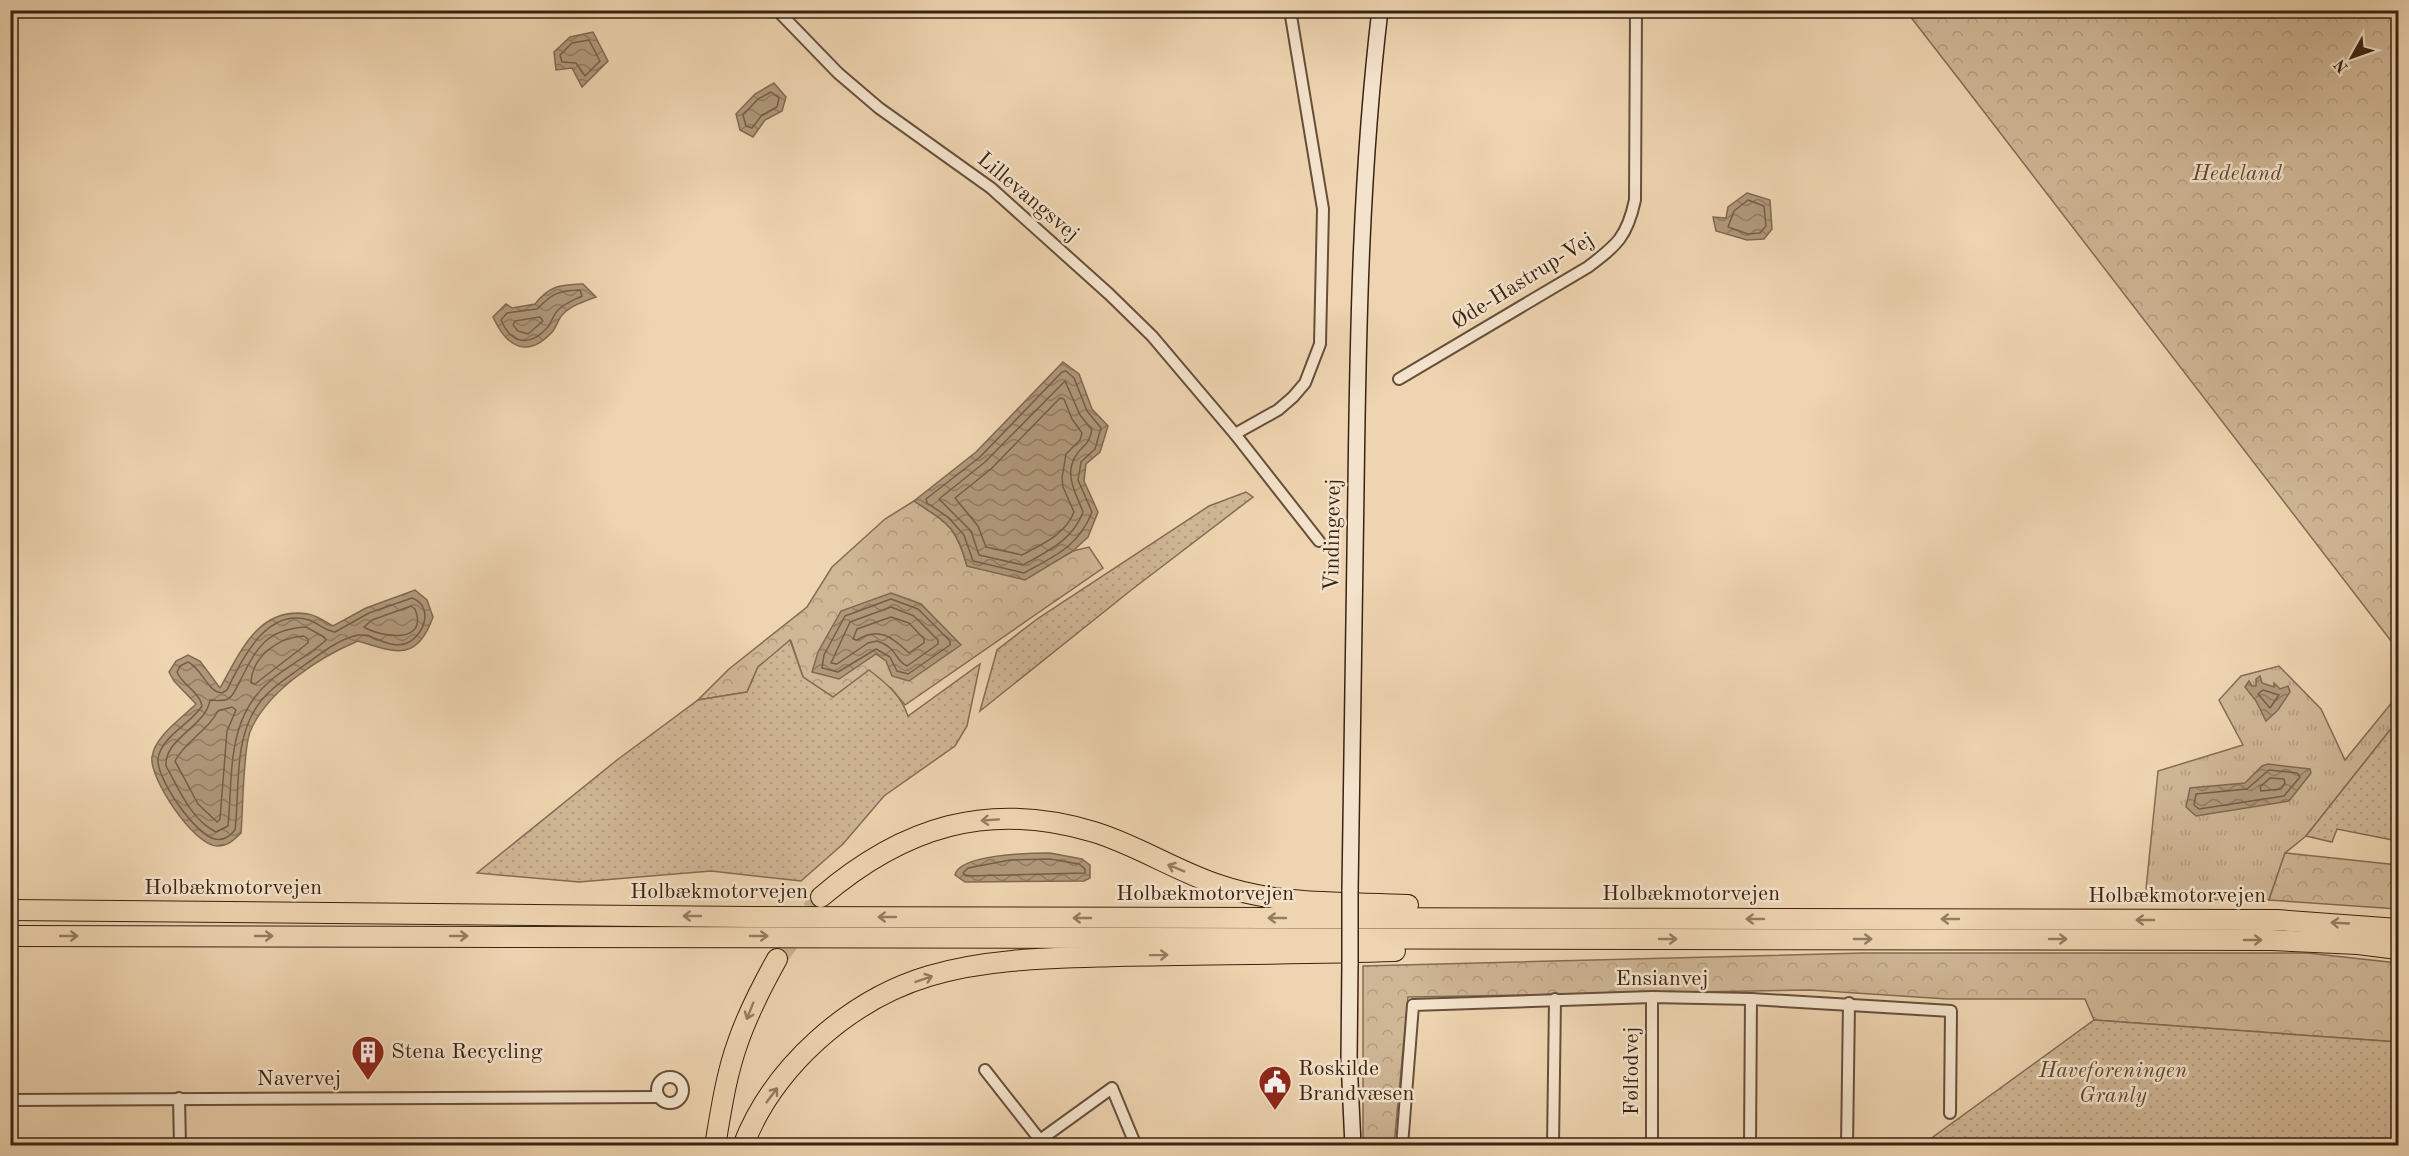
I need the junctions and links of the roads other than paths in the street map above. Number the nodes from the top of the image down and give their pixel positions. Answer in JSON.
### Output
{"nodes":[{"id":1,"x":777,"y":10,"type":"edge"},
{"id":2,"x":1290,"y":10,"type":"edge"},
{"id":3,"x":1380,"y":10,"type":"edge"},
{"id":4,"x":1636,"y":10,"type":"edge"},
{"id":5,"x":1399,"y":379,"type":"dead end"},
{"id":6,"x":1235,"y":434,"type":"junction"},
{"id":7,"x":1319,"y":541,"type":"dead end"},
{"id":8,"x":821,"y":897,"type":"tunnel mouth"},
{"id":9,"x":10,"y":910,"type":"edge"},
{"id":10,"x":1545,"y":918,"type":"junction"},
{"id":11,"x":2398,"y":929,"type":"edge"},
{"id":12,"x":10,"y":936,"type":"edge"},
{"id":13,"x":1609,"y":939,"type":"junction"},
{"id":14,"x":2398,"y":949,"type":"edge"},
{"id":15,"x":777,"y":959,"type":"tunnel mouth"},
{"id":16,"x":1652,"y":997,"type":"junction"},
{"id":17,"x":1555,"y":999,"type":"junction"},
{"id":18,"x":1751,"y":999,"type":"junction"},
{"id":19,"x":1849,"y":1004,"type":"junction"},
{"id":20,"x":1349,"y":1060,"type":"junction"},
{"id":21,"x":985,"y":1070,"type":"dead end"},
{"id":22,"x":659,"y":1097,"type":"dead end"},
{"id":23,"x":179,"y":1098,"type":"junction"},
{"id":24,"x":10,"y":1101,"type":"edge"},
{"id":25,"x":1950,"y":1113,"type":"dead end"},
{"id":26,"x":180,"y":1146,"type":"edge"},
{"id":27,"x":715,"y":1146,"type":"edge"},
{"id":28,"x":743,"y":1146,"type":"edge"},
{"id":29,"x":1136,"y":1146,"type":"edge"},
{"id":30,"x":1345,"y":1146,"type":"edge"},
{"id":31,"x":1353,"y":1146,"type":"edge"},
{"id":32,"x":1402,"y":1146,"type":"edge"},
{"id":33,"x":1553,"y":1146,"type":"edge"},
{"id":34,"x":1652,"y":1146,"type":"edge"},
{"id":35,"x":1750,"y":1146,"type":"edge"},
{"id":36,"x":1847,"y":1146,"type":"edge"}],
"edges":[{"from":1,"to":6,"type":"street","name":"Lillevangsvej"},
{"from":2,"to":6,"type":"street"},
{"from":3,"to":20,"type":"main road","name":"Vindingevej","bridge":true},
{"from":4,"to":5,"type":"street","name":"Øde-Hastrup-Vej"},
{"from":6,"to":7,"type":"street","name":"Lillevangsvej"},
{"from":10,"to":8,"type":"highway","one_way":true},
{"from":10,"to":9,"type":"highway","name":"Holbækmotorvejen","one_way":true},
{"from":11,"to":10,"type":"highway","name":"Holbækmotorvejen","one_way":true},
{"from":12,"to":13,"type":"highway","name":"Holbækmotorvejen","one_way":true},
{"from":13,"to":14,"type":"highway","name":"Holbækmotorvejen","one_way":true},
{"from":28,"to":13,"type":"highway","one_way":true},
{"from":15,"to":27,"type":"highway","one_way":true},
{"from":16,"to":17,"type":"street","name":"Ensianvej"},
{"from":16,"to":18,"type":"street","name":"Ensianvej"},
{"from":16,"to":34,"type":"street","name":"Følfodvej"},
{"from":17,"to":32,"type":"street","name":"Ensianvej"},
{"from":17,"to":33,"type":"street"},
{"from":18,"to":19,"type":"street","name":"Ensianvej"},
{"from":18,"to":35,"type":"street"},
{"from":19,"to":25,"type":"street","name":"Ensianvej"},
{"from":19,"to":36,"type":"street"},
{"from":20,"to":30,"type":"main road","name":"Vindingevej"},
{"from":20,"to":31,"type":"main road","name":"Vindingevej"},
{"from":21,"to":29,"type":"street"},
{"from":22,"to":23,"type":"street","name":"Navervej"},
{"from":23,"to":24,"type":"street","name":"Navervej"},
{"from":23,"to":26,"type":"street"}]}
